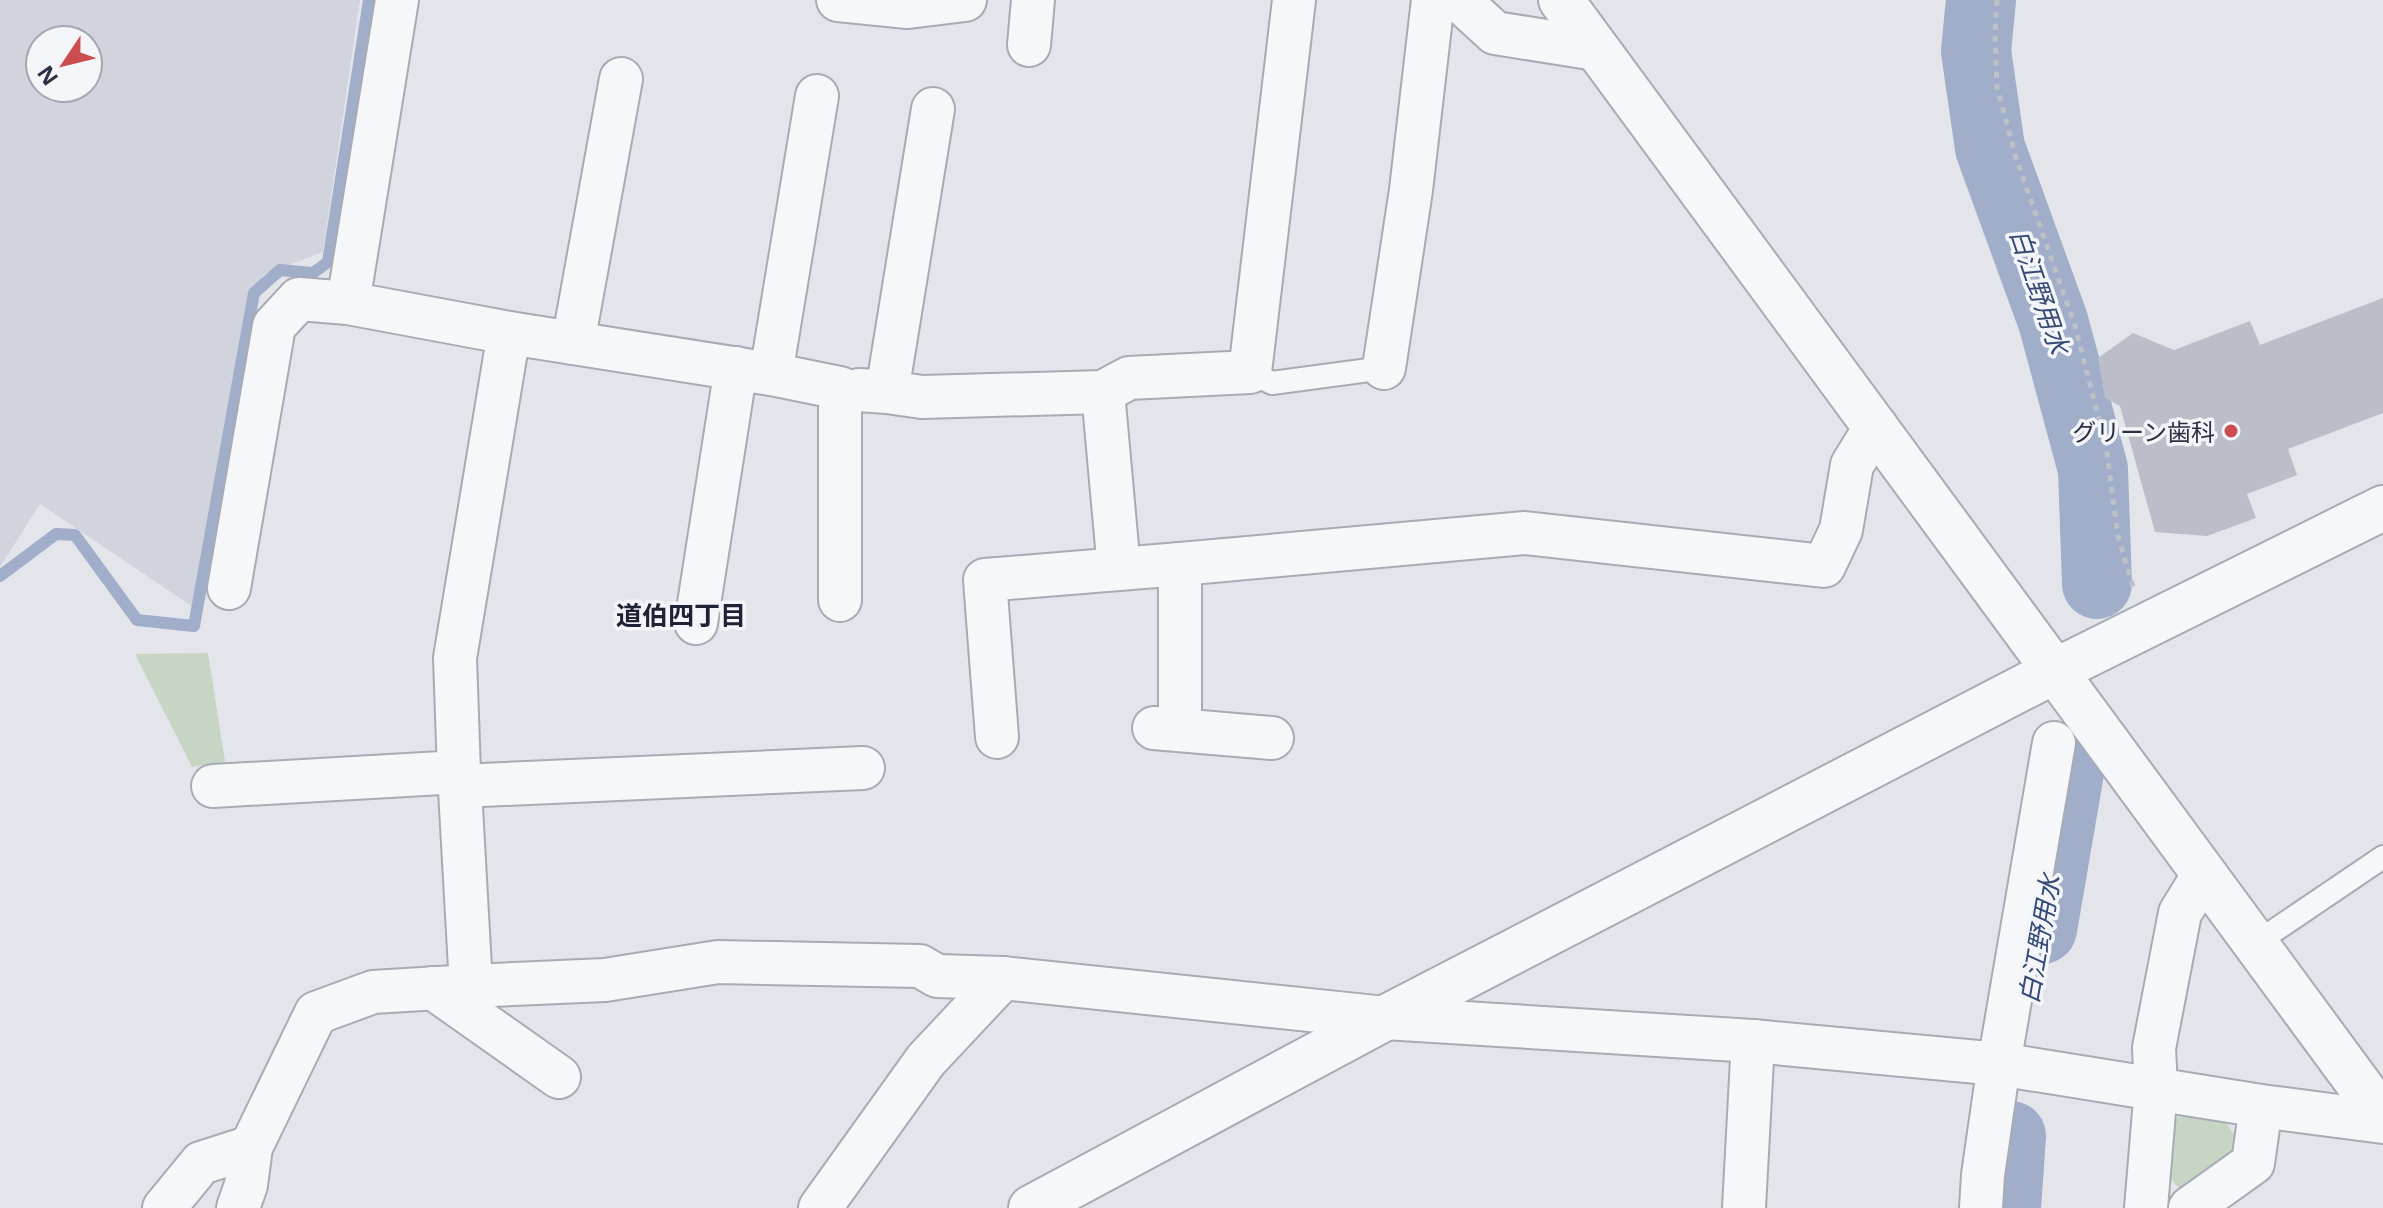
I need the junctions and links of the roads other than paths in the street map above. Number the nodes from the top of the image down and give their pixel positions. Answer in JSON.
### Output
{"nodes":[{"id":1,"x":397,"y":0,"type":"edge"},
{"id":2,"x":838,"y":0,"type":"edge"},
{"id":3,"x":965,"y":0,"type":"edge"},
{"id":4,"x":1033,"y":0,"type":"edge"},
{"id":5,"x":1294,"y":0,"type":"edge"},
{"id":6,"x":1433,"y":0,"type":"edge"},
{"id":7,"x":1459,"y":0,"type":"edge"},
{"id":8,"x":1568,"y":2,"type":"edge"},
{"id":9,"x":1029,"y":45,"type":"dead end"},
{"id":10,"x":1596,"y":49,"type":"junction"},
{"id":11,"x":621,"y":79,"type":"dead end"},
{"id":12,"x":817,"y":96,"type":"dead end"},
{"id":13,"x":933,"y":109,"type":"dead end"},
{"id":14,"x":348,"y":303,"type":"junction"},
{"id":15,"x":509,"y":333,"type":"junction"},
{"id":16,"x":573,"y":343,"type":"junction"},
{"id":17,"x":1384,"y":368,"type":"joint"},
{"id":18,"x":754,"y":371,"type":"junction"},
{"id":19,"x":1250,"y":372,"type":"junction"},
{"id":20,"x":840,"y":388,"type":"junction"},
{"id":21,"x":887,"y":392,"type":"junction"},
{"id":22,"x":1103,"y":392,"type":"junction"},
{"id":23,"x":1876,"y":426,"type":"junction"},
{"id":24,"x":2383,"y":508,"type":"edge"},
{"id":25,"x":1180,"y":564,"type":"junction"},
{"id":26,"x":1119,"y":569,"type":"junction"},
{"id":27,"x":229,"y":588,"type":"dead end"},
{"id":28,"x":840,"y":600,"type":"dead end"},
{"id":29,"x":696,"y":623,"type":"dead end"},
{"id":30,"x":2053,"y":672,"type":"junction"},
{"id":31,"x":997,"y":737,"type":"dead end"},
{"id":32,"x":1272,"y":738,"type":"dead end"},
{"id":33,"x":2054,"y":743,"type":"dead end"},
{"id":34,"x":863,"y":768,"type":"dead end"},
{"id":35,"x":459,"y":779,"type":"junction"},
{"id":36,"x":213,"y":786,"type":"dead end"},
{"id":37,"x":2383,"y":857,"type":"edge"},
{"id":38,"x":2204,"y":874,"type":"junction"},
{"id":39,"x":2256,"y":943,"type":"junction"},
{"id":40,"x":1003,"y":978,"type":"junction"},
{"id":41,"x":452,"y":987,"type":"junction"},
{"id":42,"x":1385,"y":1018,"type":"junction"},
{"id":43,"x":1753,"y":1041,"type":"junction"},
{"id":44,"x":1999,"y":1064,"type":"junction"},
{"id":45,"x":559,"y":1077,"type":"dead end"},
{"id":46,"x":2156,"y":1088,"type":"junction"},
{"id":47,"x":2261,"y":1106,"type":"junction"},
{"id":48,"x":2383,"y":1119,"type":"edge"},
{"id":49,"x":251,"y":1147,"type":"junction"},
{"id":50,"x":164,"y":1208,"type":"edge"},
{"id":51,"x":238,"y":1208,"type":"edge"},
{"id":52,"x":820,"y":1208,"type":"edge"},
{"id":53,"x":1031,"y":1208,"type":"edge"},
{"id":54,"x":1744,"y":1208,"type":"edge"},
{"id":55,"x":1981,"y":1208,"type":"edge"},
{"id":56,"x":2146,"y":1208,"type":"edge"},
{"id":57,"x":2190,"y":1208,"type":"edge"}],
"edges":[{"from":1,"to":14,"type":"street"},
{"from":2,"to":3,"type":"street"},
{"from":4,"to":9,"type":"street"},
{"from":5,"to":19,"type":"street"},
{"from":6,"to":17,"type":"street"},
{"from":7,"to":10,"type":"street"},
{"from":8,"to":10,"type":"street"},
{"from":10,"to":23,"type":"street"},
{"from":11,"to":16,"type":"street"},
{"from":12,"to":18,"type":"street"},
{"from":13,"to":21,"type":"street"},
{"from":14,"to":15,"type":"street"},
{"from":14,"to":27,"type":"street"},
{"from":15,"to":16,"type":"street"},
{"from":15,"to":35,"type":"street"},
{"from":16,"to":18,"type":"street"},
{"from":17,"to":19,"type":"lane"},
{"from":18,"to":20,"type":"street"},
{"from":18,"to":29,"type":"street"},
{"from":19,"to":22,"type":"street"},
{"from":20,"to":21,"type":"street"},
{"from":20,"to":28,"type":"street"},
{"from":21,"to":22,"type":"street"},
{"from":22,"to":26,"type":"street"},
{"from":23,"to":25,"type":"street"},
{"from":23,"to":30,"type":"street"},
{"from":24,"to":30,"type":"street"},
{"from":25,"to":26,"type":"street"},
{"from":25,"to":32,"type":"street"},
{"from":26,"to":31,"type":"street"},
{"from":30,"to":38,"type":"street"},
{"from":30,"to":42,"type":"street"},
{"from":33,"to":44,"type":"street"},
{"from":34,"to":35,"type":"street"},
{"from":35,"to":36,"type":"street"},
{"from":35,"to":41,"type":"street"},
{"from":37,"to":39,"type":"lane"},
{"from":38,"to":39,"type":"street"},
{"from":38,"to":46,"type":"street"},
{"from":39,"to":48,"type":"street"},
{"from":40,"to":41,"type":"street"},
{"from":40,"to":42,"type":"street"},
{"from":40,"to":52,"type":"street"},
{"from":41,"to":45,"type":"street"},
{"from":41,"to":49,"type":"street"},
{"from":42,"to":43,"type":"street"},
{"from":42,"to":53,"type":"street"},
{"from":43,"to":44,"type":"street"},
{"from":43,"to":54,"type":"street"},
{"from":44,"to":46,"type":"street"},
{"from":44,"to":55,"type":"street"},
{"from":46,"to":47,"type":"street"},
{"from":46,"to":56,"type":"street"},
{"from":47,"to":48,"type":"street"},
{"from":47,"to":57,"type":"street"},
{"from":49,"to":50,"type":"street"},
{"from":49,"to":51,"type":"street"}]}
